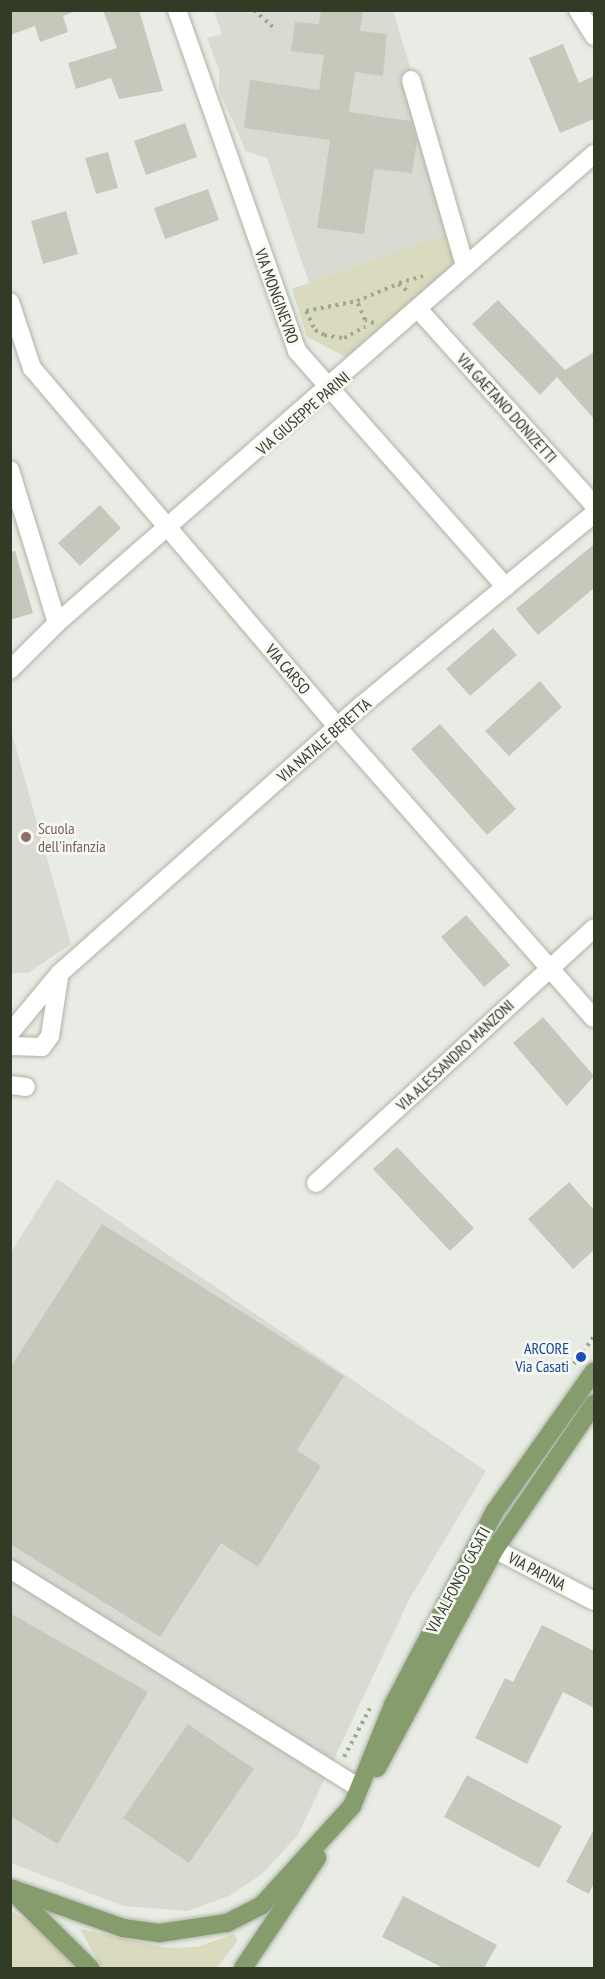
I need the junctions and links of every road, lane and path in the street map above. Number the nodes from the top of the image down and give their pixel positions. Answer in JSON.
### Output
{"nodes":[{"id":1,"x":177,"y":10,"type":"edge"},
{"id":2,"x":254,"y":10,"type":"edge"},
{"id":3,"x":578,"y":10,"type":"edge"},
{"id":4,"x":273,"y":27,"type":"dead end"},
{"id":5,"x":594,"y":36,"type":"edge"},
{"id":6,"x":411,"y":80,"type":"dead end"},
{"id":7,"x":594,"y":154,"type":"edge"},
{"id":8,"x":465,"y":266,"type":"junction"},
{"id":9,"x":10,"y":302,"type":"edge"},
{"id":10,"x":357,"y":302,"type":"junction"},
{"id":11,"x":416,"y":304,"type":"junction"},
{"id":12,"x":306,"y":311,"type":"junction"},
{"id":13,"x":299,"y":312,"type":"dead end"},
{"id":14,"x":373,"y":322,"type":"junction"},
{"id":15,"x":378,"y":328,"type":"dead end"},
{"id":16,"x":333,"y":386,"type":"junction"},
{"id":17,"x":10,"y":470,"type":"edge"},
{"id":18,"x":594,"y":505,"type":"edge"},
{"id":19,"x":594,"y":514,"type":"edge"},
{"id":20,"x":169,"y":530,"type":"junction"},
{"id":21,"x":506,"y":587,"type":"junction"},
{"id":22,"x":57,"y":623,"type":"junction"},
{"id":23,"x":10,"y":670,"type":"edge"},
{"id":24,"x":337,"y":727,"type":"junction"},
{"id":25,"x":594,"y":928,"type":"edge"},
{"id":26,"x":550,"y":967,"type":"junction"},
{"id":27,"x":60,"y":974,"type":"junction"},
{"id":28,"x":594,"y":1017,"type":"edge"},
{"id":29,"x":10,"y":1033,"type":"edge"},
{"id":30,"x":10,"y":1046,"type":"edge"},
{"id":31,"x":316,"y":1183,"type":"dead end"},
{"id":32,"x":594,"y":1371,"type":"edge"},
{"id":33,"x":594,"y":1404,"type":"edge"},
{"id":34,"x":487,"y":1545,"type":"junction"},
{"id":35,"x":10,"y":1569,"type":"edge"},
{"id":36,"x":594,"y":1601,"type":"edge"},
{"id":37,"x":359,"y":1788,"type":"junction"},
{"id":38,"x":352,"y":1806,"type":"junction"},
{"id":39,"x":10,"y":1889,"type":"edge"},
{"id":40,"x":252,"y":1960,"type":"edge"},
{"id":41,"x":90,"y":1968,"type":"edge"},
{"id":42,"x":243,"y":1968,"type":"edge"}],
"edges":[{"from":1,"to":16,"type":"street","name":"VIA MONGINEVRO"},
{"from":2,"to":4,"type":"path"},
{"from":3,"to":5,"type":"street"},
{"from":6,"to":8,"type":"street"},
{"from":7,"to":8,"type":"street","name":"VIA GIUSEPPE PARINI"},
{"from":8,"to":11,"type":"street","name":"VIA GIUSEPPE PARINI"},
{"from":9,"to":20,"type":"street","name":"VIA CARSO"},
{"from":10,"to":11,"type":"path"},
{"from":10,"to":12,"type":"path"},
{"from":10,"to":14,"type":"path"},
{"from":11,"to":16,"type":"street","name":"VIA GIUSEPPE PARINI"},
{"from":11,"to":18,"type":"street","name":"VIA GAETANO DONIZETTI"},
{"from":12,"to":13,"type":"path"},
{"from":12,"to":14,"type":"path"},
{"from":14,"to":15,"type":"path"},
{"from":16,"to":20,"type":"street","name":"VIA GIUSEPPE PARINI"},
{"from":16,"to":21,"type":"street","name":"VIA MONGINEVRO"},
{"from":17,"to":22,"type":"street"},
{"from":19,"to":21,"type":"street","name":"VIA NATALE BERETTA"},
{"from":20,"to":22,"type":"street","name":"VIA GIUSEPPE PARINI"},
{"from":20,"to":24,"type":"street","name":"VIA CARSO"},
{"from":21,"to":24,"type":"street","name":"VIA NATALE BERETTA"},
{"from":22,"to":23,"type":"street","name":"VIA GIUSEPPE PARINI"},
{"from":24,"to":26,"type":"street","name":"VIA CARSO"},
{"from":24,"to":27,"type":"street","name":"VIA NATALE BERETTA"},
{"from":25,"to":26,"type":"street","name":"VIA ALESSANDRO MANZONI"},
{"from":26,"to":28,"type":"street","name":"VIA CARSO"},
{"from":26,"to":31,"type":"street","name":"VIA ALESSANDRO MANZONI"},
{"from":27,"to":29,"type":"street","name":"VIA NATALE BERETTA"},
{"from":27,"to":30,"type":"street"},
{"from":32,"to":34,"type":"main road","name":"VIA ALFONSO CASATI"},
{"from":33,"to":34,"type":"main road","name":"VIA ALFONSO CASATI"},
{"from":34,"to":36,"type":"street","name":"VIA PAPINA"},
{"from":34,"to":37,"type":"main road","name":"VIA ALFONSO CASATI"},
{"from":34,"to":38,"type":"main road","name":"VIA ALFONSO CASATI"},
{"from":35,"to":37,"type":"street"},
{"from":37,"to":38,"type":"main road","name":"VIA ALFONSO CASATI"},
{"from":38,"to":39,"type":"main road"},
{"from":38,"to":40,"type":"main road","name":"VIA ALFONSO CASATI"},
{"from":39,"to":41,"type":"main road"},
{"from":40,"to":42,"type":"main road","name":"VIA ALFONSO CASATI"}]}
